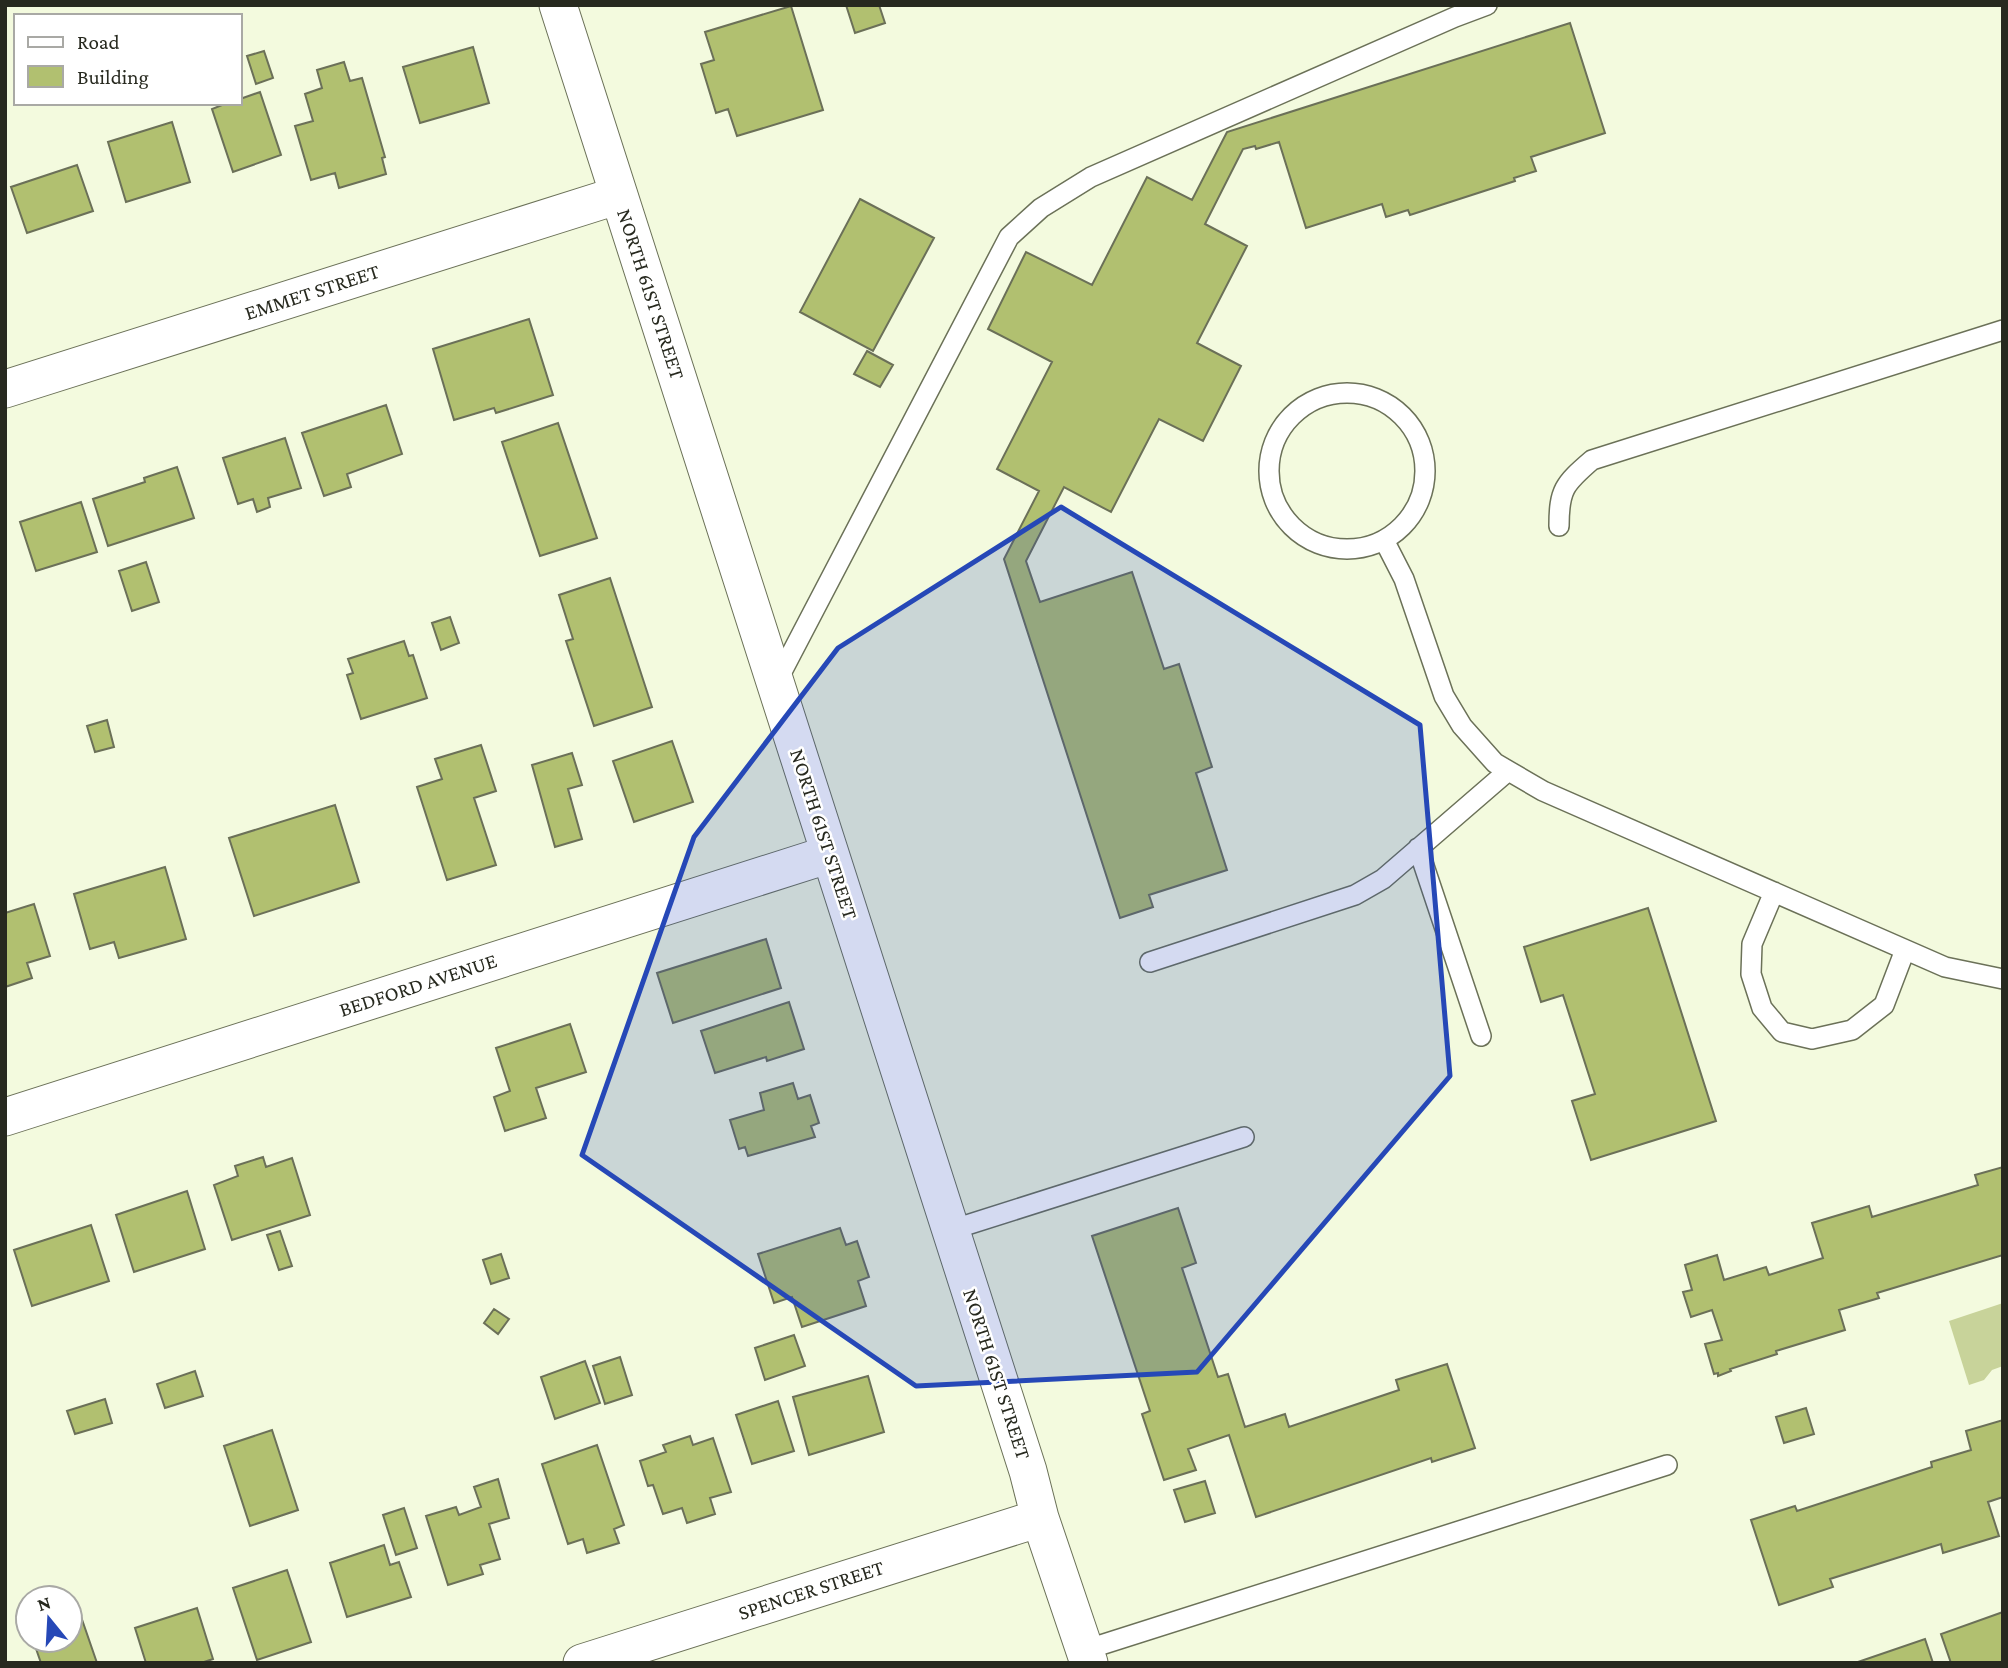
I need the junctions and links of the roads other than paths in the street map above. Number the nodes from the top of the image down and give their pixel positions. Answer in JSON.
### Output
{"nodes":[{"id":1,"x":558,"y":5,"type":"edge"},
{"id":2,"x":1487,"y":5,"type":"edge"},
{"id":3,"x":619,"y":195,"type":"junction"},
{"id":4,"x":2003,"y":330,"type":"edge"},
{"id":5,"x":5,"y":389,"type":"edge"},
{"id":6,"x":1559,"y":527,"type":"dead end"},
{"id":7,"x":1384,"y":540,"type":"junction"},
{"id":8,"x":776,"y":684,"type":"junction"},
{"id":9,"x":1508,"y":771,"type":"junction"},
{"id":10,"x":1418,"y":848,"type":"junction"},
{"id":11,"x":830,"y":854,"type":"junction"},
{"id":12,"x":1774,"y":892,"type":"junction"},
{"id":13,"x":1905,"y":950,"type":"junction"},
{"id":14,"x":1150,"y":962,"type":"dead end"},
{"id":15,"x":2003,"y":979,"type":"edge"},
{"id":16,"x":1481,"y":1036,"type":"dead end"},
{"id":17,"x":5,"y":1117,"type":"edge"},
{"id":18,"x":1244,"y":1137,"type":"dead end"},
{"id":19,"x":950,"y":1230,"type":"junction"},
{"id":20,"x":1667,"y":1465,"type":"dead end"},
{"id":21,"x":1040,"y":1518,"type":"junction"},
{"id":22,"x":1087,"y":1656,"type":"edge"},
{"id":23,"x":582,"y":1663,"type":"edge"}],
"edges":[{"from":1,"to":3,"type":"street","name":"NORTH 61ST STREET"},
{"from":2,"to":8,"type":"lane"},
{"from":3,"to":5,"type":"street","name":"EMMET STREET"},
{"from":3,"to":8,"type":"street","name":"NORTH 61ST STREET"},
{"from":4,"to":6,"type":"lane"},
{"from":7,"to":7,"type":"lane"},
{"from":7,"to":9,"type":"lane"},
{"from":8,"to":11,"type":"street","name":"NORTH 61ST STREET"},
{"from":9,"to":10,"type":"lane"},
{"from":9,"to":12,"type":"lane"},
{"from":10,"to":14,"type":"lane"},
{"from":10,"to":16,"type":"lane"},
{"from":11,"to":17,"type":"street","name":"BEDFORD AVENUE"},
{"from":11,"to":19,"type":"street","name":"NORTH 61ST STREET"},
{"from":12,"to":13,"type":"lane"},
{"from":12,"to":13,"type":"lane"},
{"from":13,"to":15,"type":"lane"},
{"from":18,"to":19,"type":"lane"},
{"from":19,"to":21,"type":"street","name":"NORTH 61ST STREET"},
{"from":20,"to":22,"type":"lane"},
{"from":21,"to":22,"type":"street","name":"NORTH 61ST STREET"},
{"from":21,"to":23,"type":"street","name":"SPENCER STREET"}]}
